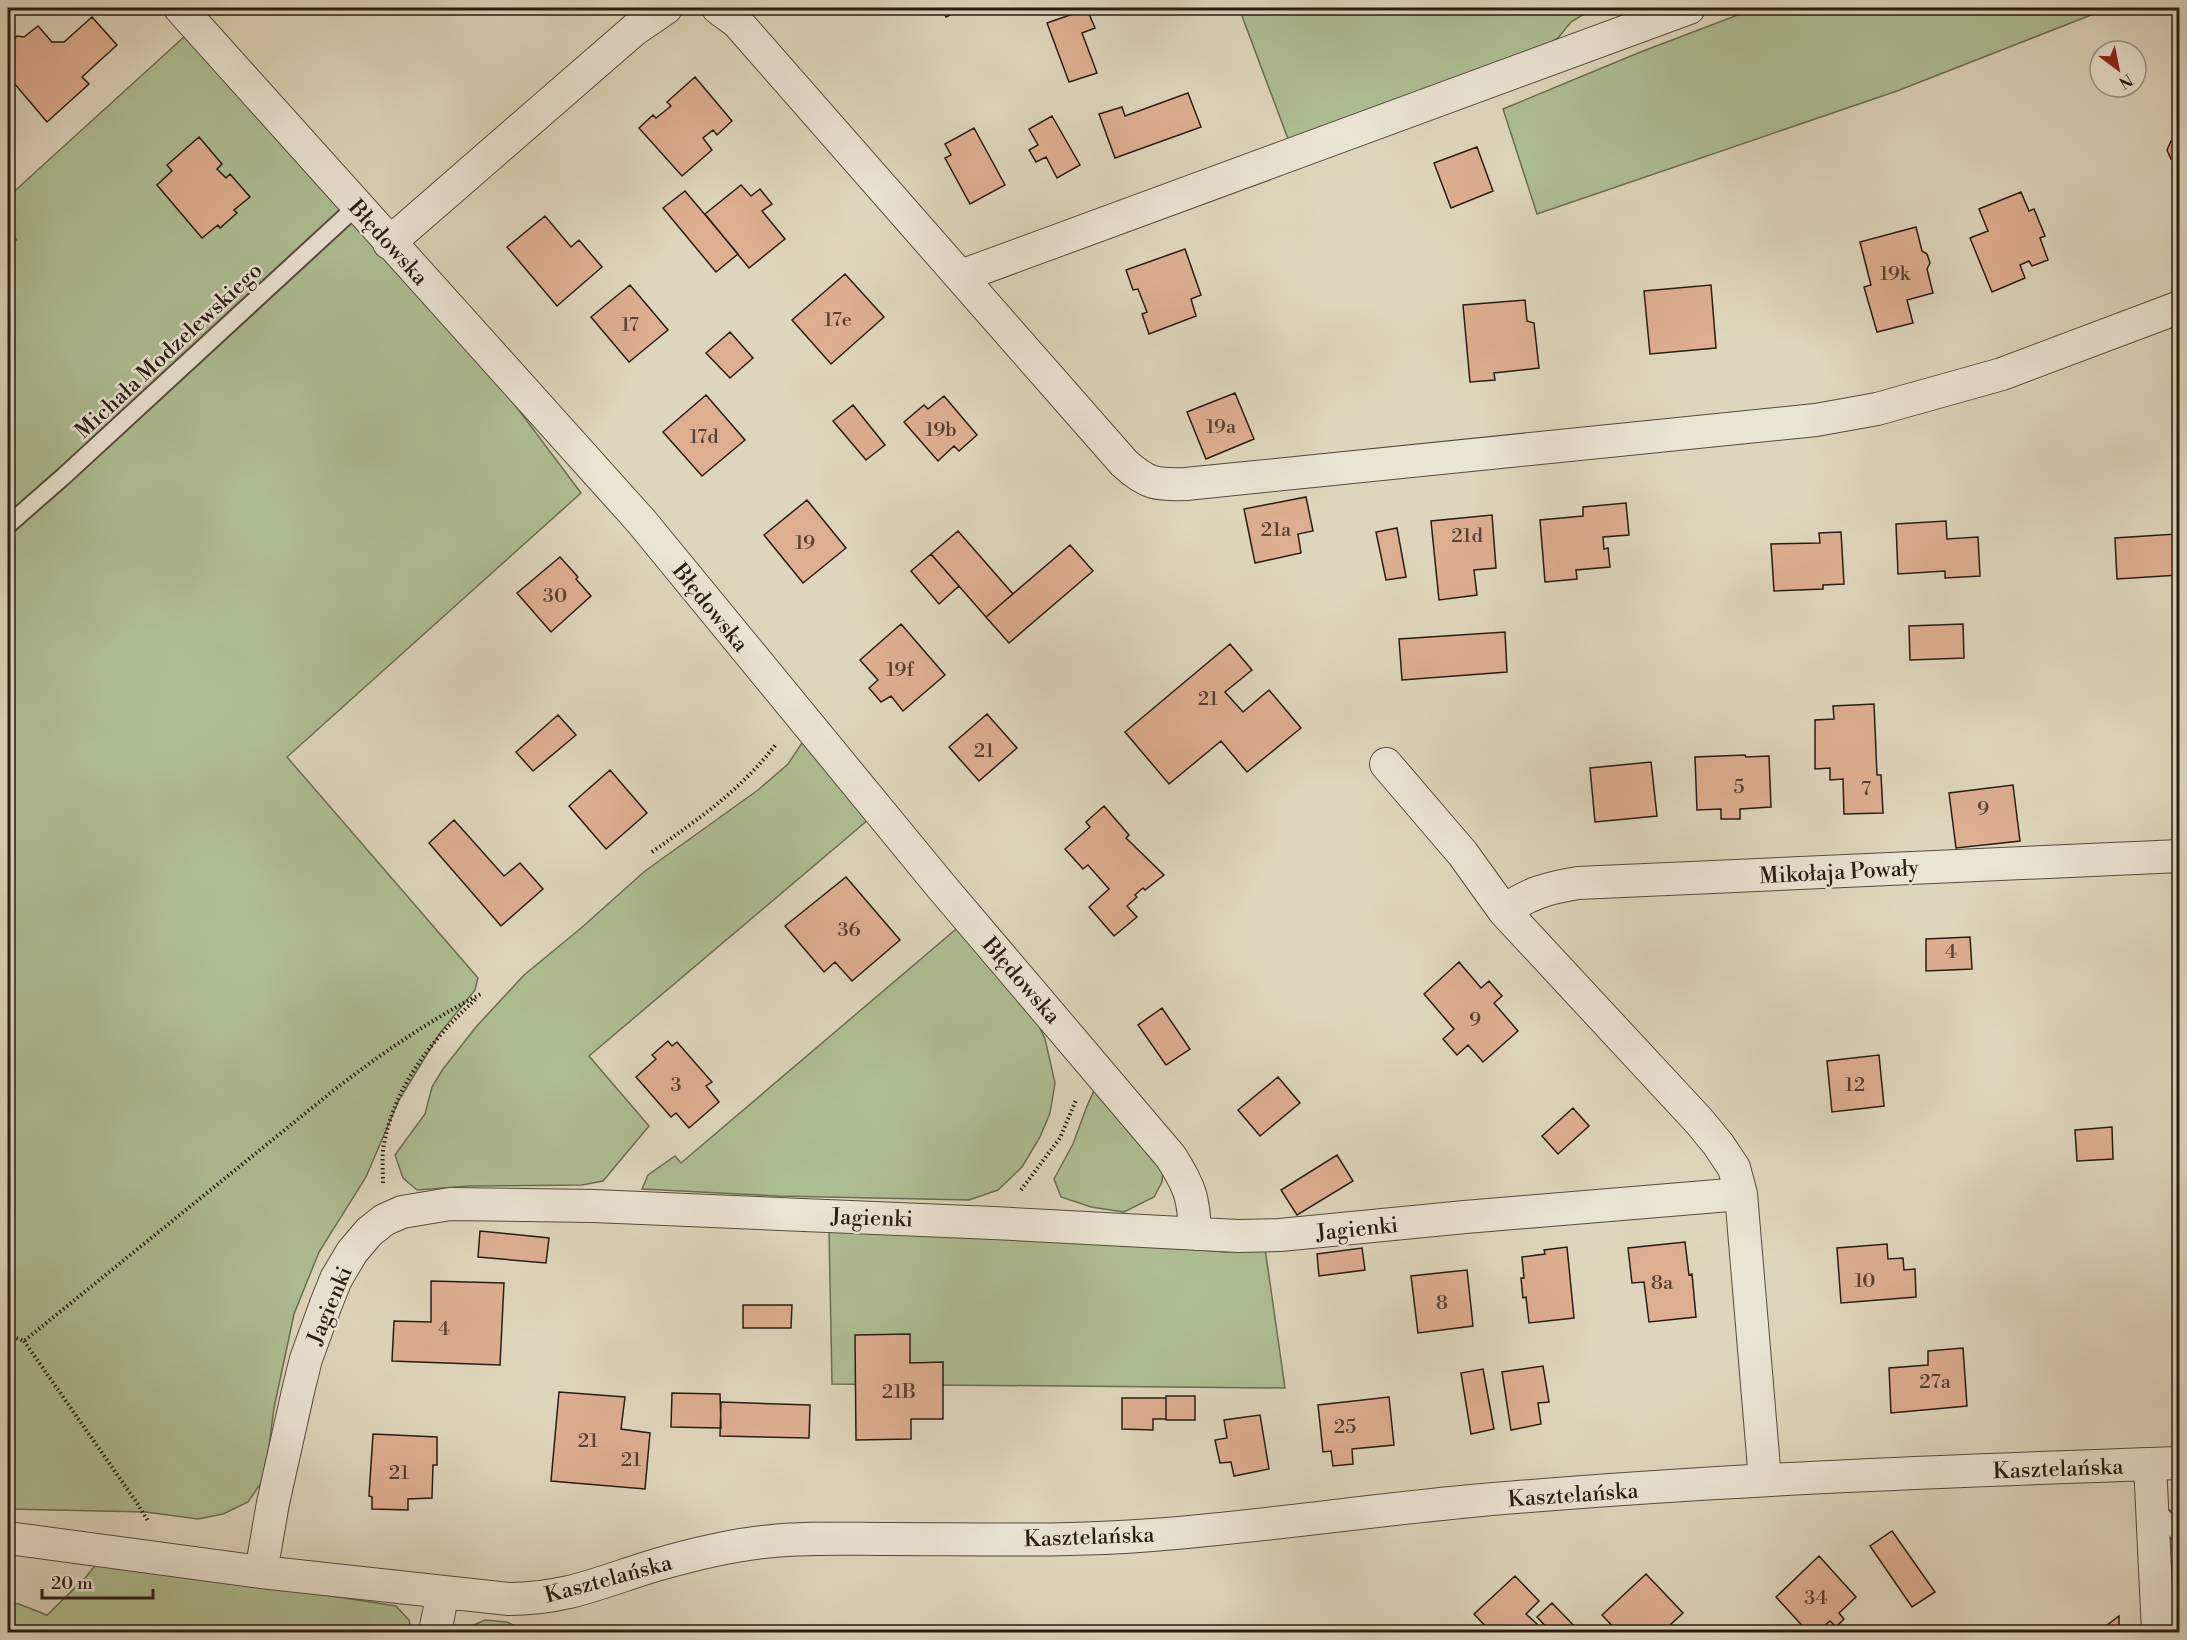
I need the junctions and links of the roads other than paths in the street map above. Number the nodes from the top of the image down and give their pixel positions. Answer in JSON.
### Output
{"nodes":[{"id":1,"x":180,"y":8,"type":"edge"},
{"id":2,"x":666,"y":8,"type":"edge"},
{"id":3,"x":718,"y":8,"type":"edge"},
{"id":4,"x":1689,"y":8,"type":"edge"},
{"id":5,"x":357,"y":206,"type":"junction"},
{"id":6,"x":389,"y":243,"type":"junction"},
{"id":7,"x":961,"y":276,"type":"junction"},
{"id":8,"x":2180,"y":308,"type":"edge"},
{"id":9,"x":8,"y":525,"type":"edge"},
{"id":10,"x":1386,"y":764,"type":"dead end"},
{"id":11,"x":2180,"y":856,"type":"edge"},
{"id":12,"x":1504,"y":910,"type":"junction"},
{"id":13,"x":1740,"y":1194,"type":"junction"},
{"id":14,"x":1195,"y":1234,"type":"junction"},
{"id":15,"x":2165,"y":1464,"type":"edge"},
{"id":16,"x":1765,"y":1480,"type":"junction"},
{"id":17,"x":2152,"y":1505,"type":"junction"},
{"id":18,"x":2180,"y":1535,"type":"edge"},
{"id":19,"x":8,"y":1538,"type":"edge"},
{"id":20,"x":261,"y":1572,"type":"junction"},
{"id":21,"x":443,"y":1592,"type":"junction"},
{"id":22,"x":435,"y":1632,"type":"edge"},
{"id":23,"x":2158,"y":1632,"type":"edge"}],
"edges":[{"from":1,"to":5,"type":"street","name":"Błędowska"},
{"from":2,"to":6,"type":"street"},
{"from":3,"to":7,"type":"street"},
{"from":4,"to":7,"type":"street"},
{"from":5,"to":6,"type":"street","name":"Błędowska"},
{"from":5,"to":9,"type":"lane","name":"Michała Modzelewskiego"},
{"from":6,"to":14,"type":"street","name":"Błędowska"},
{"from":7,"to":8,"type":"street"},
{"from":10,"to":12,"type":"street"},
{"from":11,"to":12,"type":"street","name":"Mikołaja Powały"},
{"from":12,"to":13,"type":"street"},
{"from":13,"to":14,"type":"street","name":"Jagienki"},
{"from":13,"to":16,"type":"street"},
{"from":14,"to":20,"type":"street","name":"Jagienki"},
{"from":15,"to":16,"type":"street","name":"Kasztelańska"},
{"from":15,"to":17,"type":"street"},
{"from":16,"to":21,"type":"street","name":"Kasztelańska"},
{"from":17,"to":18,"type":"lane"},
{"from":17,"to":23,"type":"street"},
{"from":19,"to":20,"type":"street","name":"Kasztelańska"},
{"from":20,"to":21,"type":"street","name":"Kasztelańska"},
{"from":21,"to":22,"type":"street"}]}
